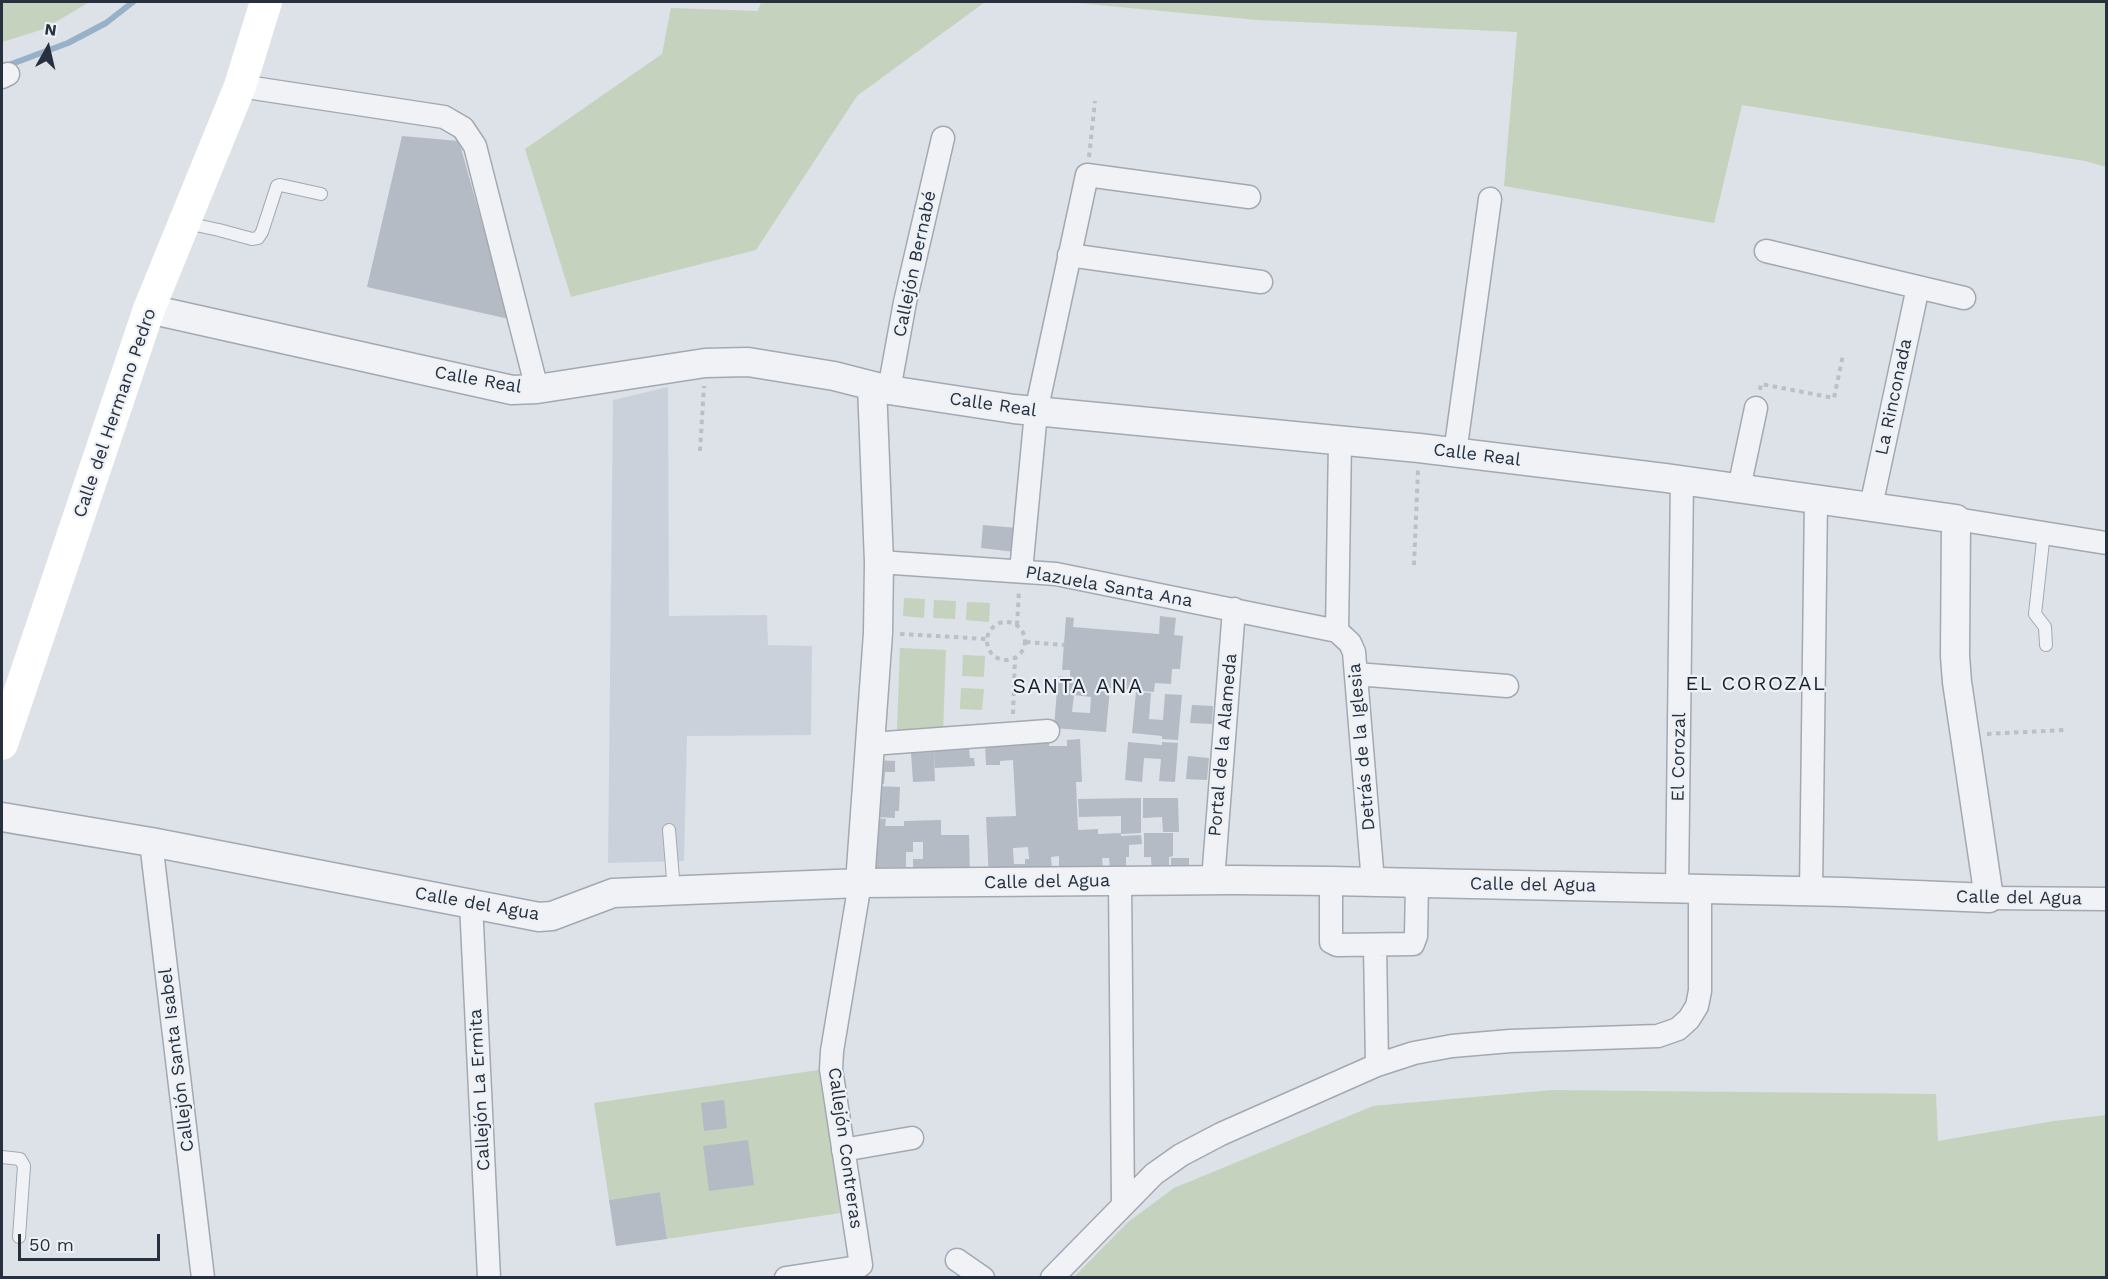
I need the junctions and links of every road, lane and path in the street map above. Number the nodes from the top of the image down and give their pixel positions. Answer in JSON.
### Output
{"nodes":[{"id":1,"x":266,"y":2,"type":"edge"},
{"id":2,"x":240,"y":86,"type":"junction"},
{"id":3,"x":1095,"y":101,"type":"dead end"},
{"id":4,"x":943,"y":138,"type":"dead end"},
{"id":5,"x":1087,"y":175,"type":"junction"},
{"id":6,"x":321,"y":194,"type":"dead end"},
{"id":7,"x":1249,"y":197,"type":"dead end"},
{"id":8,"x":1490,"y":199,"type":"dead end"},
{"id":9,"x":184,"y":223,"type":"junction"},
{"id":10,"x":1766,"y":251,"type":"dead end"},
{"id":11,"x":1069,"y":255,"type":"junction"},
{"id":12,"x":1260,"y":282,"type":"dead end"},
{"id":13,"x":1918,"y":287,"type":"junction"},
{"id":14,"x":1964,"y":298,"type":"dead end"},
{"id":15,"x":149,"y":309,"type":"junction"},
{"id":16,"x":1843,"y":356,"type":"dead end"},
{"id":17,"x":705,"y":363,"type":"junction"},
{"id":18,"x":880,"y":388,"type":"junction"},
{"id":19,"x":537,"y":389,"type":"junction"},
{"id":20,"x":1756,"y":408,"type":"joint"},
{"id":21,"x":1036,"y":412,"type":"junction"},
{"id":22,"x":1340,"y":440,"type":"junction"},
{"id":23,"x":1419,"y":448,"type":"junction"},
{"id":24,"x":700,"y":451,"type":"dead end"},
{"id":25,"x":1455,"y":453,"type":"junction"},
{"id":26,"x":1682,"y":480,"type":"junction"},
{"id":27,"x":1739,"y":488,"type":"junction"},
{"id":28,"x":1816,"y":499,"type":"junction"},
{"id":29,"x":1858,"y":505,"type":"junction"},
{"id":30,"x":1956,"y":519,"type":"junction"},
{"id":31,"x":2044,"y":532,"type":"junction"},
{"id":32,"x":2106,"y":543,"type":"edge"},
{"id":33,"x":879,"y":562,"type":"junction"},
{"id":34,"x":1414,"y":565,"type":"dead end"},
{"id":35,"x":1021,"y":571,"type":"junction"},
{"id":36,"x":1234,"y":609,"type":"junction"},
{"id":37,"x":1017,"y":625,"type":"junction"},
{"id":38,"x":1337,"y":631,"type":"junction"},
{"id":39,"x":878,"y":633,"type":"junction"},
{"id":40,"x":987,"y":639,"type":"junction"},
{"id":41,"x":1026,"y":642,"type":"junction"},
{"id":42,"x":1064,"y":645,"type":"dead end"},
{"id":43,"x":2046,"y":645,"type":"dead end"},
{"id":44,"x":1015,"y":658,"type":"junction"},
{"id":45,"x":1356,"y":675,"type":"junction"},
{"id":46,"x":1507,"y":686,"type":"dead end"},
{"id":47,"x":2064,"y":730,"type":"dead end"},
{"id":48,"x":1048,"y":731,"type":"dead end"},
{"id":49,"x":1012,"y":733,"type":"junction"},
{"id":50,"x":1964,"y":735,"type":"junction"},
{"id":51,"x":2,"y":744,"type":"edge"},
{"id":52,"x":871,"y":744,"type":"junction"},
{"id":53,"x":2,"y":817,"type":"edge"},
{"id":54,"x":669,"y":830,"type":"dead end"},
{"id":55,"x":151,"y":842,"type":"junction"},
{"id":56,"x":1213,"y":880,"type":"junction"},
{"id":57,"x":1120,"y":881,"type":"junction"},
{"id":58,"x":1330,"y":881,"type":"junction"},
{"id":59,"x":1373,"y":882,"type":"junction"},
{"id":60,"x":860,"y":883,"type":"junction"},
{"id":61,"x":1417,"y":883,"type":"junction"},
{"id":62,"x":1689,"y":889,"type":"junction"},
{"id":63,"x":674,"y":891,"type":"junction"},
{"id":64,"x":1811,"y":891,"type":"junction"},
{"id":65,"x":1989,"y":898,"type":"junction"},
{"id":66,"x":2106,"y":899,"type":"edge"},
{"id":67,"x":471,"y":903,"type":"junction"},
{"id":68,"x":1375,"y":945,"type":"junction"},
{"id":69,"x":1377,"y":1065,"type":"junction"},
{"id":70,"x":912,"y":1138,"type":"dead end"},
{"id":71,"x":843,"y":1150,"type":"junction"},
{"id":72,"x":2,"y":1157,"type":"edge"},
{"id":73,"x":1123,"y":1204,"type":"junction"},
{"id":74,"x":19,"y":1238,"type":"dead end"},
{"id":75,"x":957,"y":1260,"type":"dead end"},
{"id":76,"x":202,"y":1278,"type":"edge"},
{"id":77,"x":489,"y":1278,"type":"edge"},
{"id":78,"x":786,"y":1278,"type":"edge"},
{"id":79,"x":983,"y":1278,"type":"edge"},
{"id":80,"x":1052,"y":1278,"type":"edge"}],
"edges":[{"from":1,"to":2,"type":"main road","name":"Calle del Hermano Pedro"},
{"from":2,"to":9,"type":"main road","name":"Calle del Hermano Pedro"},
{"from":2,"to":19,"type":"street"},
{"from":3,"to":5,"type":"path"},
{"from":4,"to":18,"type":"street","name":"Callejón Bernabé"},
{"from":5,"to":7,"type":"street"},
{"from":5,"to":11,"type":"street"},
{"from":6,"to":9,"type":"lane"},
{"from":8,"to":25,"type":"street"},
{"from":9,"to":15,"type":"main road","name":"Calle del Hermano Pedro"},
{"from":10,"to":13,"type":"street"},
{"from":11,"to":12,"type":"street"},
{"from":11,"to":21,"type":"street"},
{"from":13,"to":14,"type":"street"},
{"from":13,"to":29,"type":"street","name":"La Rinconada"},
{"from":15,"to":19,"type":"street","name":"Calle Real"},
{"from":15,"to":51,"type":"main road","name":"Calle del Hermano Pedro"},
{"from":16,"to":20,"type":"path"},
{"from":17,"to":18,"type":"street","name":"Calle Real"},
{"from":17,"to":19,"type":"street","name":"Calle Real"},
{"from":17,"to":24,"type":"path"},
{"from":18,"to":21,"type":"street","name":"Calle Real"},
{"from":18,"to":33,"type":"street"},
{"from":20,"to":27,"type":"street"},
{"from":21,"to":22,"type":"street","name":"Calle Real"},
{"from":21,"to":35,"type":"street"},
{"from":22,"to":23,"type":"street","name":"Calle Real"},
{"from":22,"to":38,"type":"street"},
{"from":23,"to":25,"type":"street","name":"Calle Real"},
{"from":23,"to":34,"type":"path"},
{"from":25,"to":26,"type":"street","name":"Calle Real"},
{"from":26,"to":27,"type":"street","name":"Calle Real"},
{"from":26,"to":62,"type":"street","name":"El Corozal"},
{"from":27,"to":28,"type":"street","name":"Calle Real"},
{"from":28,"to":29,"type":"street","name":"Calle Real"},
{"from":28,"to":64,"type":"street"},
{"from":29,"to":30,"type":"street"},
{"from":30,"to":31,"type":"street"},
{"from":30,"to":50,"type":"street"},
{"from":31,"to":32,"type":"street"},
{"from":31,"to":43,"type":"lane"},
{"from":33,"to":35,"type":"street","name":"Plazuela Santa Ana"},
{"from":33,"to":39,"type":"street"},
{"from":35,"to":36,"type":"street","name":"Plazuela Santa Ana"},
{"from":35,"to":37,"type":"path"},
{"from":36,"to":38,"type":"street","name":"Plazuela Santa Ana"},
{"from":36,"to":56,"type":"street","name":"Portal de la Alameda"},
{"from":37,"to":40,"type":"path"},
{"from":37,"to":41,"type":"path"},
{"from":38,"to":45,"type":"street","name":"Detrás de la Iglesia"},
{"from":39,"to":40,"type":"path"},
{"from":39,"to":52,"type":"street"},
{"from":40,"to":44,"type":"path"},
{"from":41,"to":42,"type":"path"},
{"from":41,"to":44,"type":"path"},
{"from":44,"to":49,"type":"path"},
{"from":45,"to":46,"type":"street"},
{"from":45,"to":59,"type":"street","name":"Detrás de la Iglesia"},
{"from":47,"to":50,"type":"path"},
{"from":48,"to":49,"type":"street"},
{"from":49,"to":52,"type":"street"},
{"from":50,"to":65,"type":"street"},
{"from":52,"to":60,"type":"street"},
{"from":53,"to":55,"type":"street","name":"Calle del Agua"},
{"from":54,"to":63,"type":"lane"},
{"from":55,"to":67,"type":"street","name":"Calle del Agua"},
{"from":55,"to":76,"type":"street","name":"Callejón Santa Isabel"},
{"from":56,"to":57,"type":"street","name":"Calle del Agua"},
{"from":56,"to":58,"type":"street","name":"Calle del Agua"},
{"from":57,"to":60,"type":"street","name":"Calle del Agua"},
{"from":57,"to":73,"type":"street"},
{"from":58,"to":59,"type":"street","name":"Calle del Agua"},
{"from":58,"to":68,"type":"street"},
{"from":59,"to":61,"type":"street","name":"Calle del Agua"},
{"from":60,"to":63,"type":"street","name":"Calle del Agua"},
{"from":60,"to":71,"type":"street","name":"Callejón Contreras"},
{"from":61,"to":62,"type":"street","name":"Calle del Agua"},
{"from":61,"to":68,"type":"street"},
{"from":62,"to":64,"type":"street","name":"Calle del Agua"},
{"from":62,"to":69,"type":"street","name":"El Corozal"},
{"from":63,"to":67,"type":"street","name":"Calle del Agua"},
{"from":64,"to":65,"type":"street","name":"Calle del Agua"},
{"from":65,"to":66,"type":"street","name":"Calle del Agua"},
{"from":67,"to":77,"type":"street","name":"Callejón La Ermita"},
{"from":68,"to":69,"type":"street"},
{"from":69,"to":73,"type":"street","name":"El Corozal"},
{"from":70,"to":71,"type":"street"},
{"from":71,"to":78,"type":"street","name":"Callejón Contreras"},
{"from":72,"to":74,"type":"lane"},
{"from":73,"to":80,"type":"street","name":"El Corozal"},
{"from":75,"to":79,"type":"street"}]}
